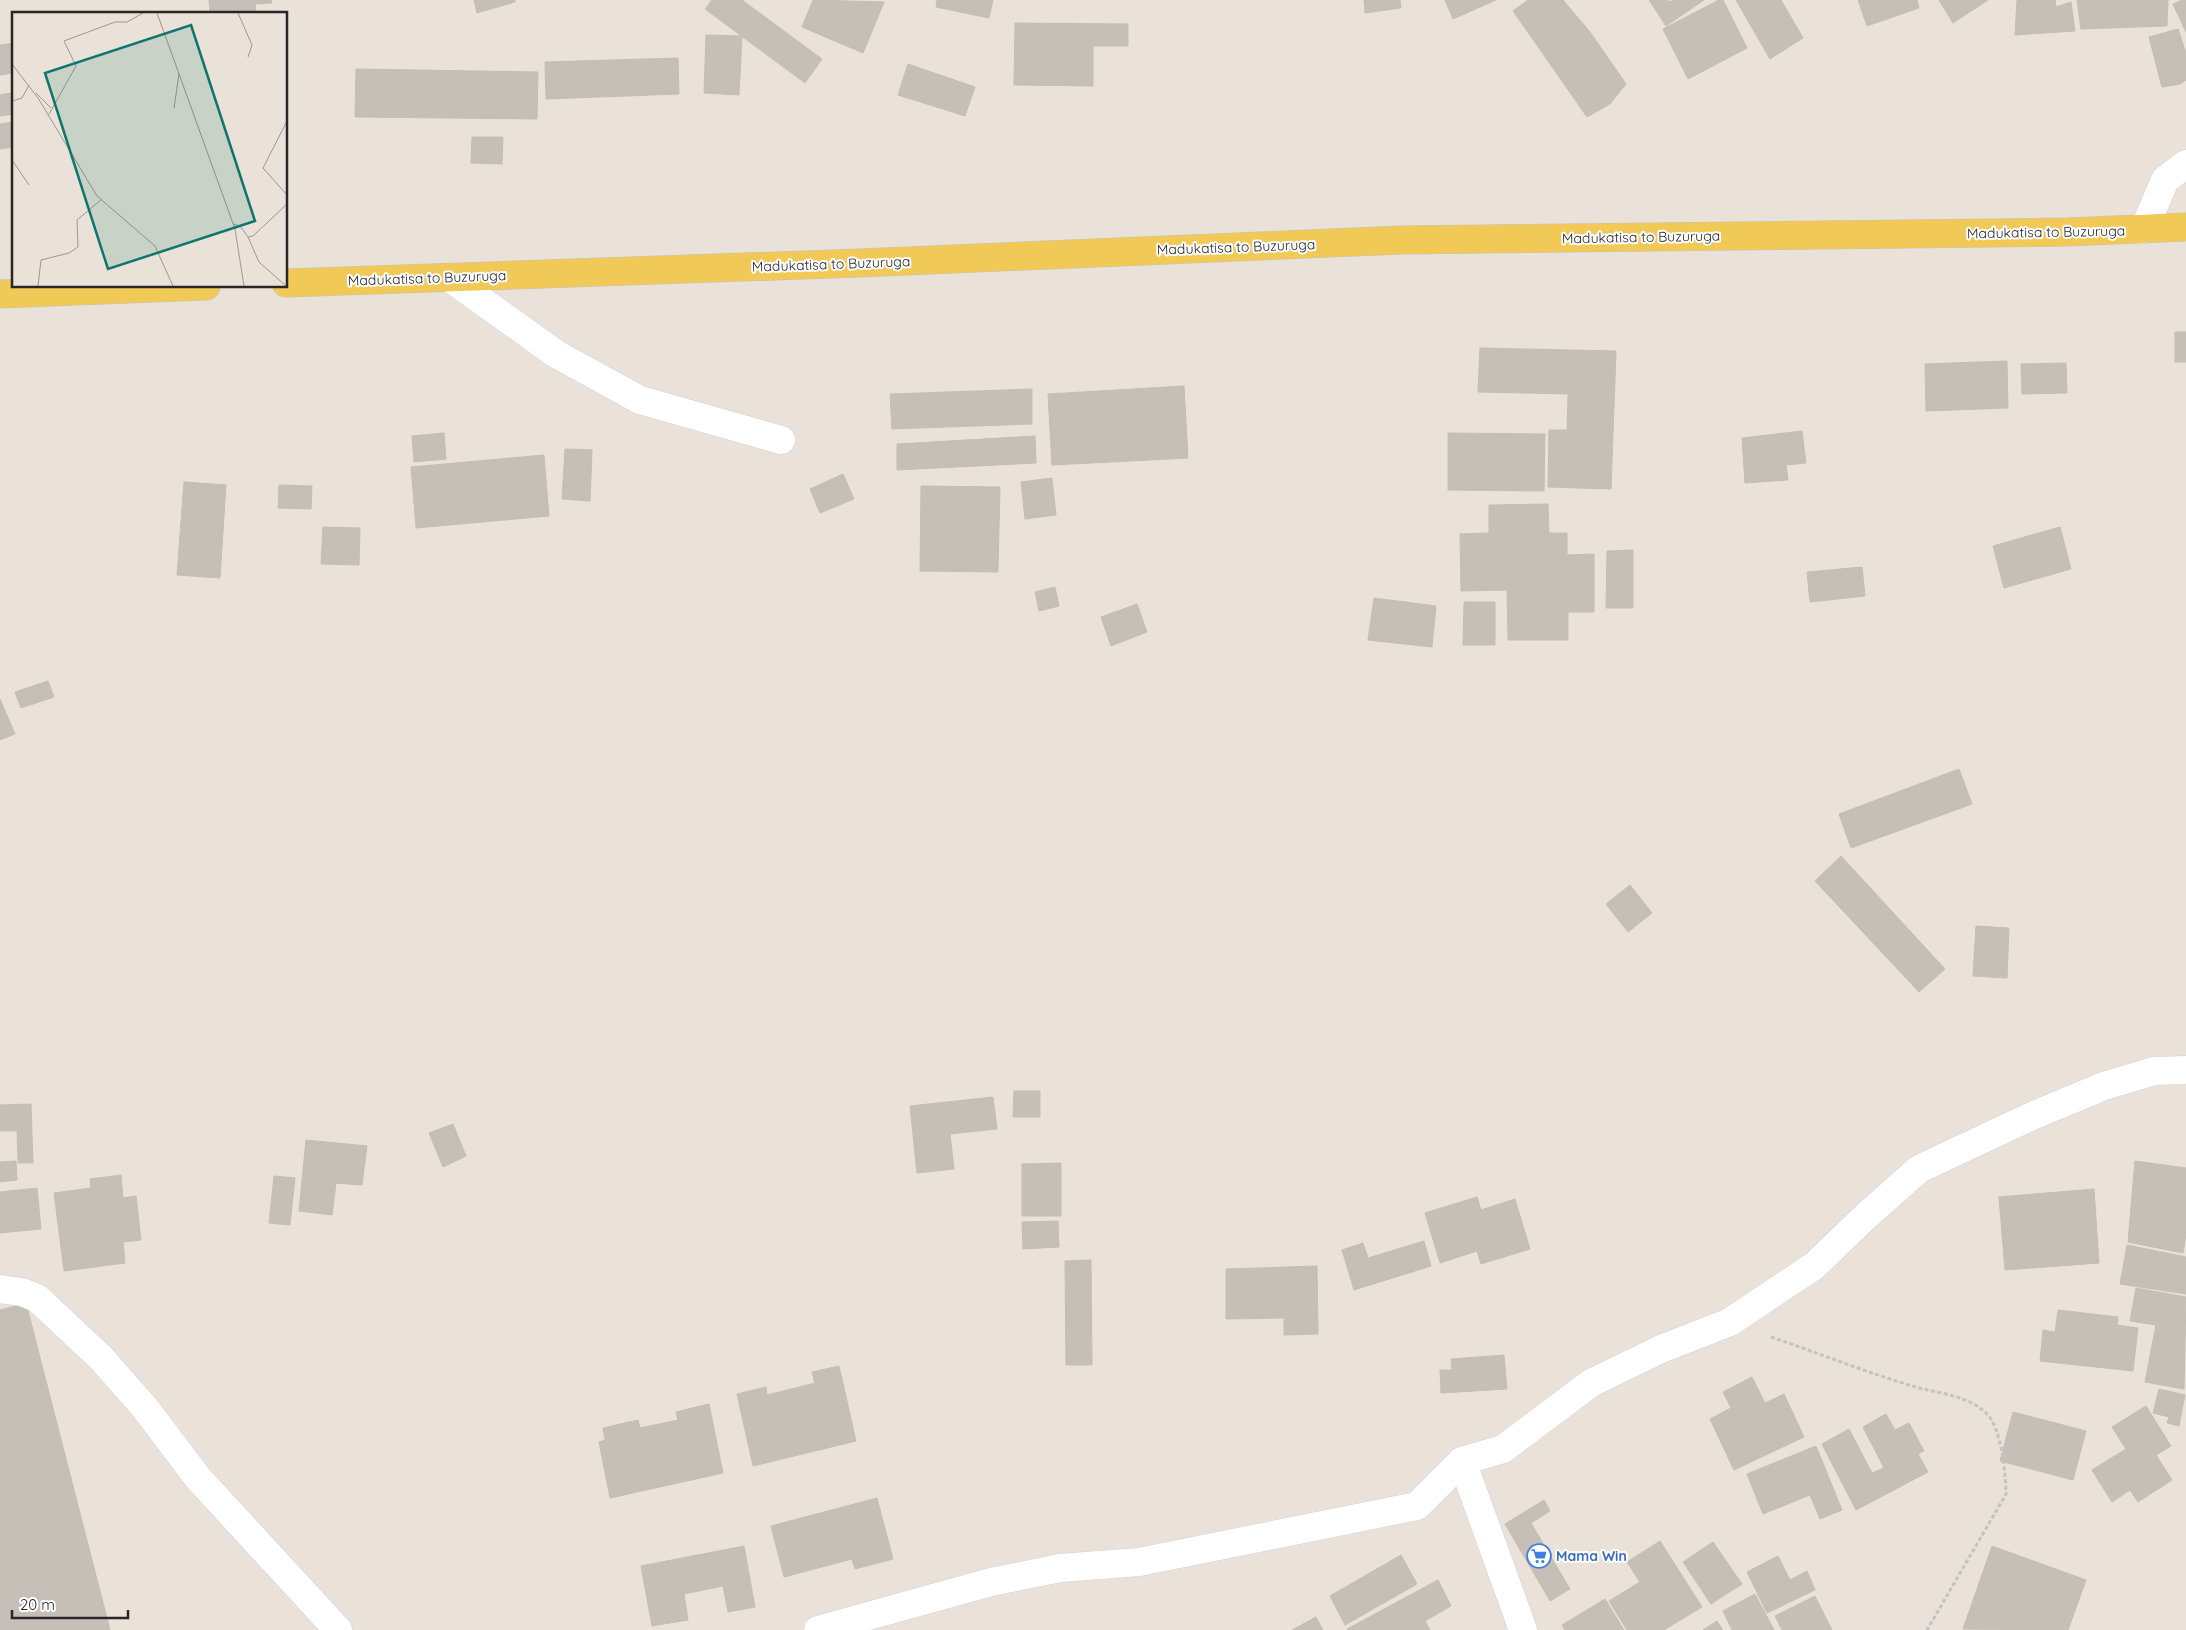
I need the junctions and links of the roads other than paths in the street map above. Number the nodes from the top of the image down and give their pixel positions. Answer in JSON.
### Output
{"nodes":[{"id":1,"x":2186,"y":164,"type":"edge"},
{"id":2,"x":2186,"y":227,"type":"edge"},
{"id":3,"x":2144,"y":229,"type":"junction"},
{"id":4,"x":450,"y":278,"type":"junction"},
{"id":5,"x":288,"y":283,"type":"edge"},
{"id":6,"x":154,"y":288,"type":"edge"},
{"id":7,"x":0,"y":294,"type":"edge"},
{"id":8,"x":781,"y":440,"type":"dead end"},
{"id":9,"x":2186,"y":1070,"type":"edge"},
{"id":10,"x":0,"y":1289,"type":"edge"},
{"id":11,"x":1462,"y":1462,"type":"junction"},
{"id":12,"x":338,"y":1630,"type":"edge"},
{"id":13,"x":818,"y":1630,"type":"edge"},
{"id":14,"x":1523,"y":1630,"type":"edge"}],
"edges":[{"from":1,"to":3,"type":"street"},
{"from":2,"to":3,"type":"main road","name":"Madukatisa to Buzuruga"},
{"from":3,"to":4,"type":"main road","name":"Madukatisa to Buzuruga"},
{"from":4,"to":5,"type":"main road","name":"Madukatisa to Buzuruga"},
{"from":4,"to":8,"type":"street"},
{"from":6,"to":7,"type":"main road"},
{"from":9,"to":11,"type":"street"},
{"from":10,"to":12,"type":"street"},
{"from":11,"to":13,"type":"street"},
{"from":11,"to":14,"type":"street"}]}
